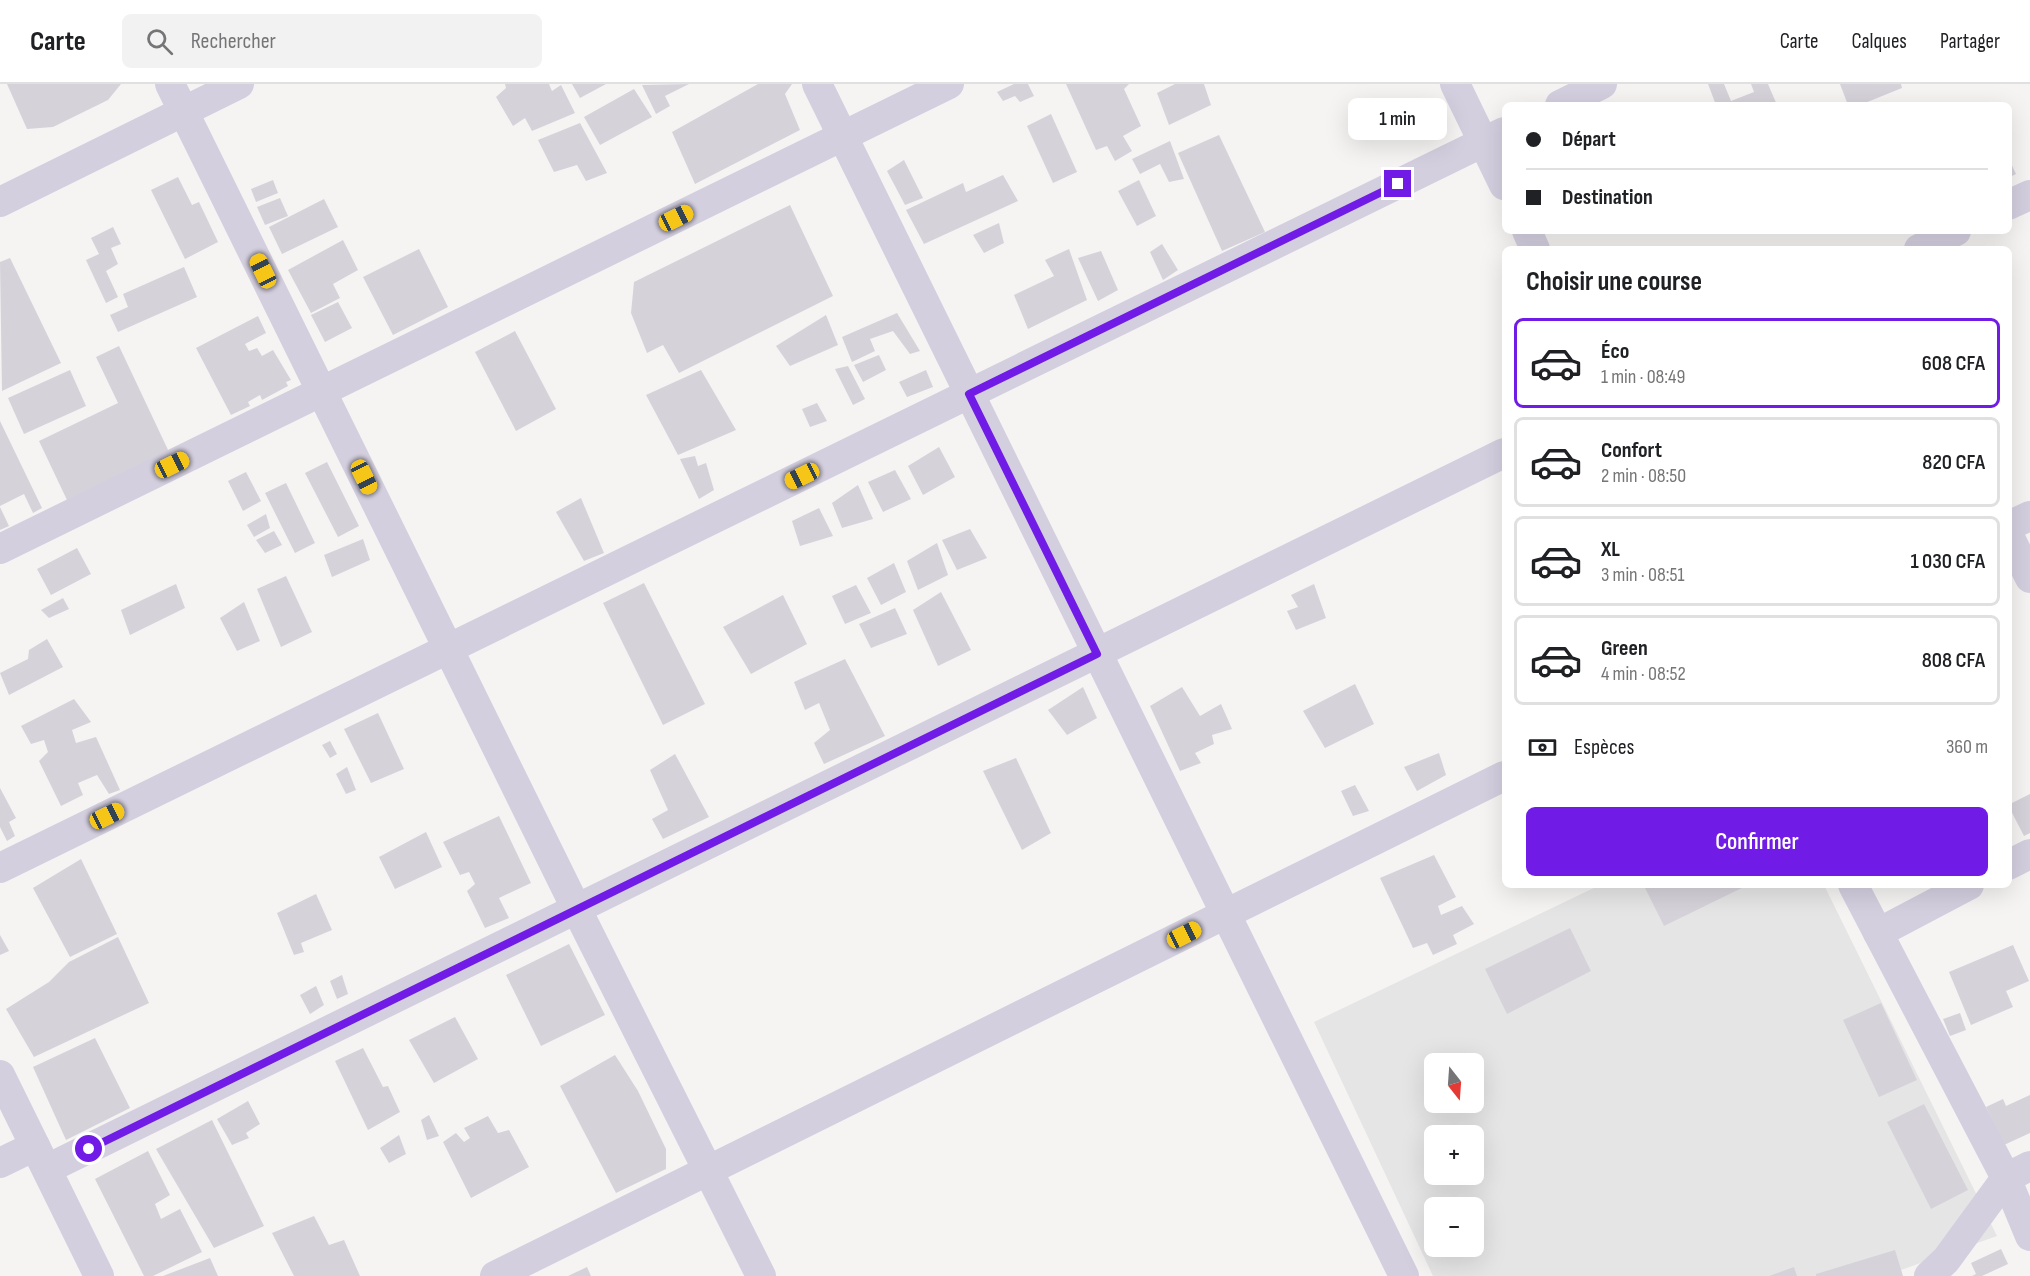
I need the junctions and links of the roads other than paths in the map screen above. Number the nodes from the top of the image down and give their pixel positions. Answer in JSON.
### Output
{"nodes":[{"id":1,"x":170,"y":84,"type":"edge"},
{"id":2,"x":239,"y":84,"type":"edge"},
{"id":3,"x":817,"y":84,"type":"edge"},
{"id":4,"x":949,"y":84,"type":"edge"},
{"id":5,"x":1455,"y":84,"type":"edge"},
{"id":6,"x":1602,"y":84,"type":"edge"},
{"id":7,"x":1566,"y":102,"type":"edge"},
{"id":8,"x":184,"y":111,"type":"junction"},
{"id":9,"x":842,"y":136,"type":"junction"},
{"id":10,"x":1494,"y":137,"type":"edge"},
{"id":11,"x":1502,"y":175,"type":"edge"},
{"id":12,"x":2030,"y":195,"type":"edge"},
{"id":13,"x":0,"y":202,"type":"edge"},
{"id":14,"x":2012,"y":203,"type":"edge"},
{"id":15,"x":1950,"y":234,"type":"edge"},
{"id":16,"x":1925,"y":246,"type":"edge"},
{"id":17,"x":322,"y":392,"type":"junction"},
{"id":18,"x":969,"y":394,"type":"junction"},
{"id":19,"x":1502,"y":454,"type":"edge"},
{"id":20,"x":2030,"y":516,"type":"edge"},
{"id":21,"x":2012,"y":524,"type":"edge"},
{"id":22,"x":2012,"y":542,"type":"edge"},
{"id":23,"x":0,"y":549,"type":"edge"},
{"id":24,"x":2030,"y":578,"type":"edge"},
{"id":25,"x":448,"y":649,"type":"junction"},
{"id":26,"x":1097,"y":654,"type":"junction"},
{"id":27,"x":1502,"y":777,"type":"edge"},
{"id":28,"x":2030,"y":854,"type":"edge"},
{"id":29,"x":2012,"y":862,"type":"edge"},
{"id":30,"x":0,"y":868,"type":"edge"},
{"id":31,"x":1855,"y":888,"type":"edge"},
{"id":32,"x":1963,"y":888,"type":"edge"},
{"id":33,"x":577,"y":910,"type":"junction"},
{"id":34,"x":1225,"y":915,"type":"junction"},
{"id":35,"x":1878,"y":933,"type":"junction"},
{"id":36,"x":0,"y":1075,"type":"edge"},
{"id":37,"x":41,"y":1158,"type":"junction"},
{"id":38,"x":0,"y":1163,"type":"edge"},
{"id":39,"x":708,"y":1171,"type":"junction"},
{"id":40,"x":2018,"y":1172,"type":"edge"},
{"id":41,"x":2030,"y":1236,"type":"edge"},
{"id":42,"x":99,"y":1276,"type":"edge"},
{"id":43,"x":495,"y":1276,"type":"edge"},
{"id":44,"x":761,"y":1276,"type":"edge"},
{"id":45,"x":1404,"y":1276,"type":"edge"},
{"id":46,"x":1929,"y":1276,"type":"edge"}],
"edges":[{"from":1,"to":8,"type":"street"},
{"from":2,"to":8,"type":"street"},
{"from":3,"to":9,"type":"street"},
{"from":4,"to":9,"type":"street"},
{"from":5,"to":10,"type":"street"},
{"from":6,"to":7,"type":"street"},
{"from":8,"to":13,"type":"street"},
{"from":8,"to":17,"type":"street"},
{"from":9,"to":17,"type":"street"},
{"from":9,"to":18,"type":"street"},
{"from":10,"to":11,"type":"street"},
{"from":10,"to":18,"type":"street"},
{"from":12,"to":14,"type":"street"},
{"from":15,"to":16,"type":"street"},
{"from":17,"to":23,"type":"street"},
{"from":17,"to":25,"type":"street"},
{"from":18,"to":25,"type":"street"},
{"from":18,"to":26,"type":"street"},
{"from":19,"to":26,"type":"street"},
{"from":20,"to":21,"type":"street"},
{"from":22,"to":24,"type":"street"},
{"from":25,"to":30,"type":"street"},
{"from":25,"to":33,"type":"street"},
{"from":26,"to":33,"type":"street"},
{"from":26,"to":34,"type":"street"},
{"from":27,"to":34,"type":"street"},
{"from":28,"to":29,"type":"street"},
{"from":31,"to":35,"type":"street"},
{"from":32,"to":35,"type":"street"},
{"from":33,"to":37,"type":"street"},
{"from":33,"to":39,"type":"street"},
{"from":34,"to":39,"type":"street"},
{"from":34,"to":45,"type":"street"},
{"from":35,"to":40,"type":"street"},
{"from":36,"to":37,"type":"street"},
{"from":37,"to":38,"type":"street"},
{"from":37,"to":42,"type":"street"},
{"from":39,"to":43,"type":"street"},
{"from":39,"to":44,"type":"street"},
{"from":40,"to":41,"type":"street"},
{"from":40,"to":46,"type":"street"}]}
